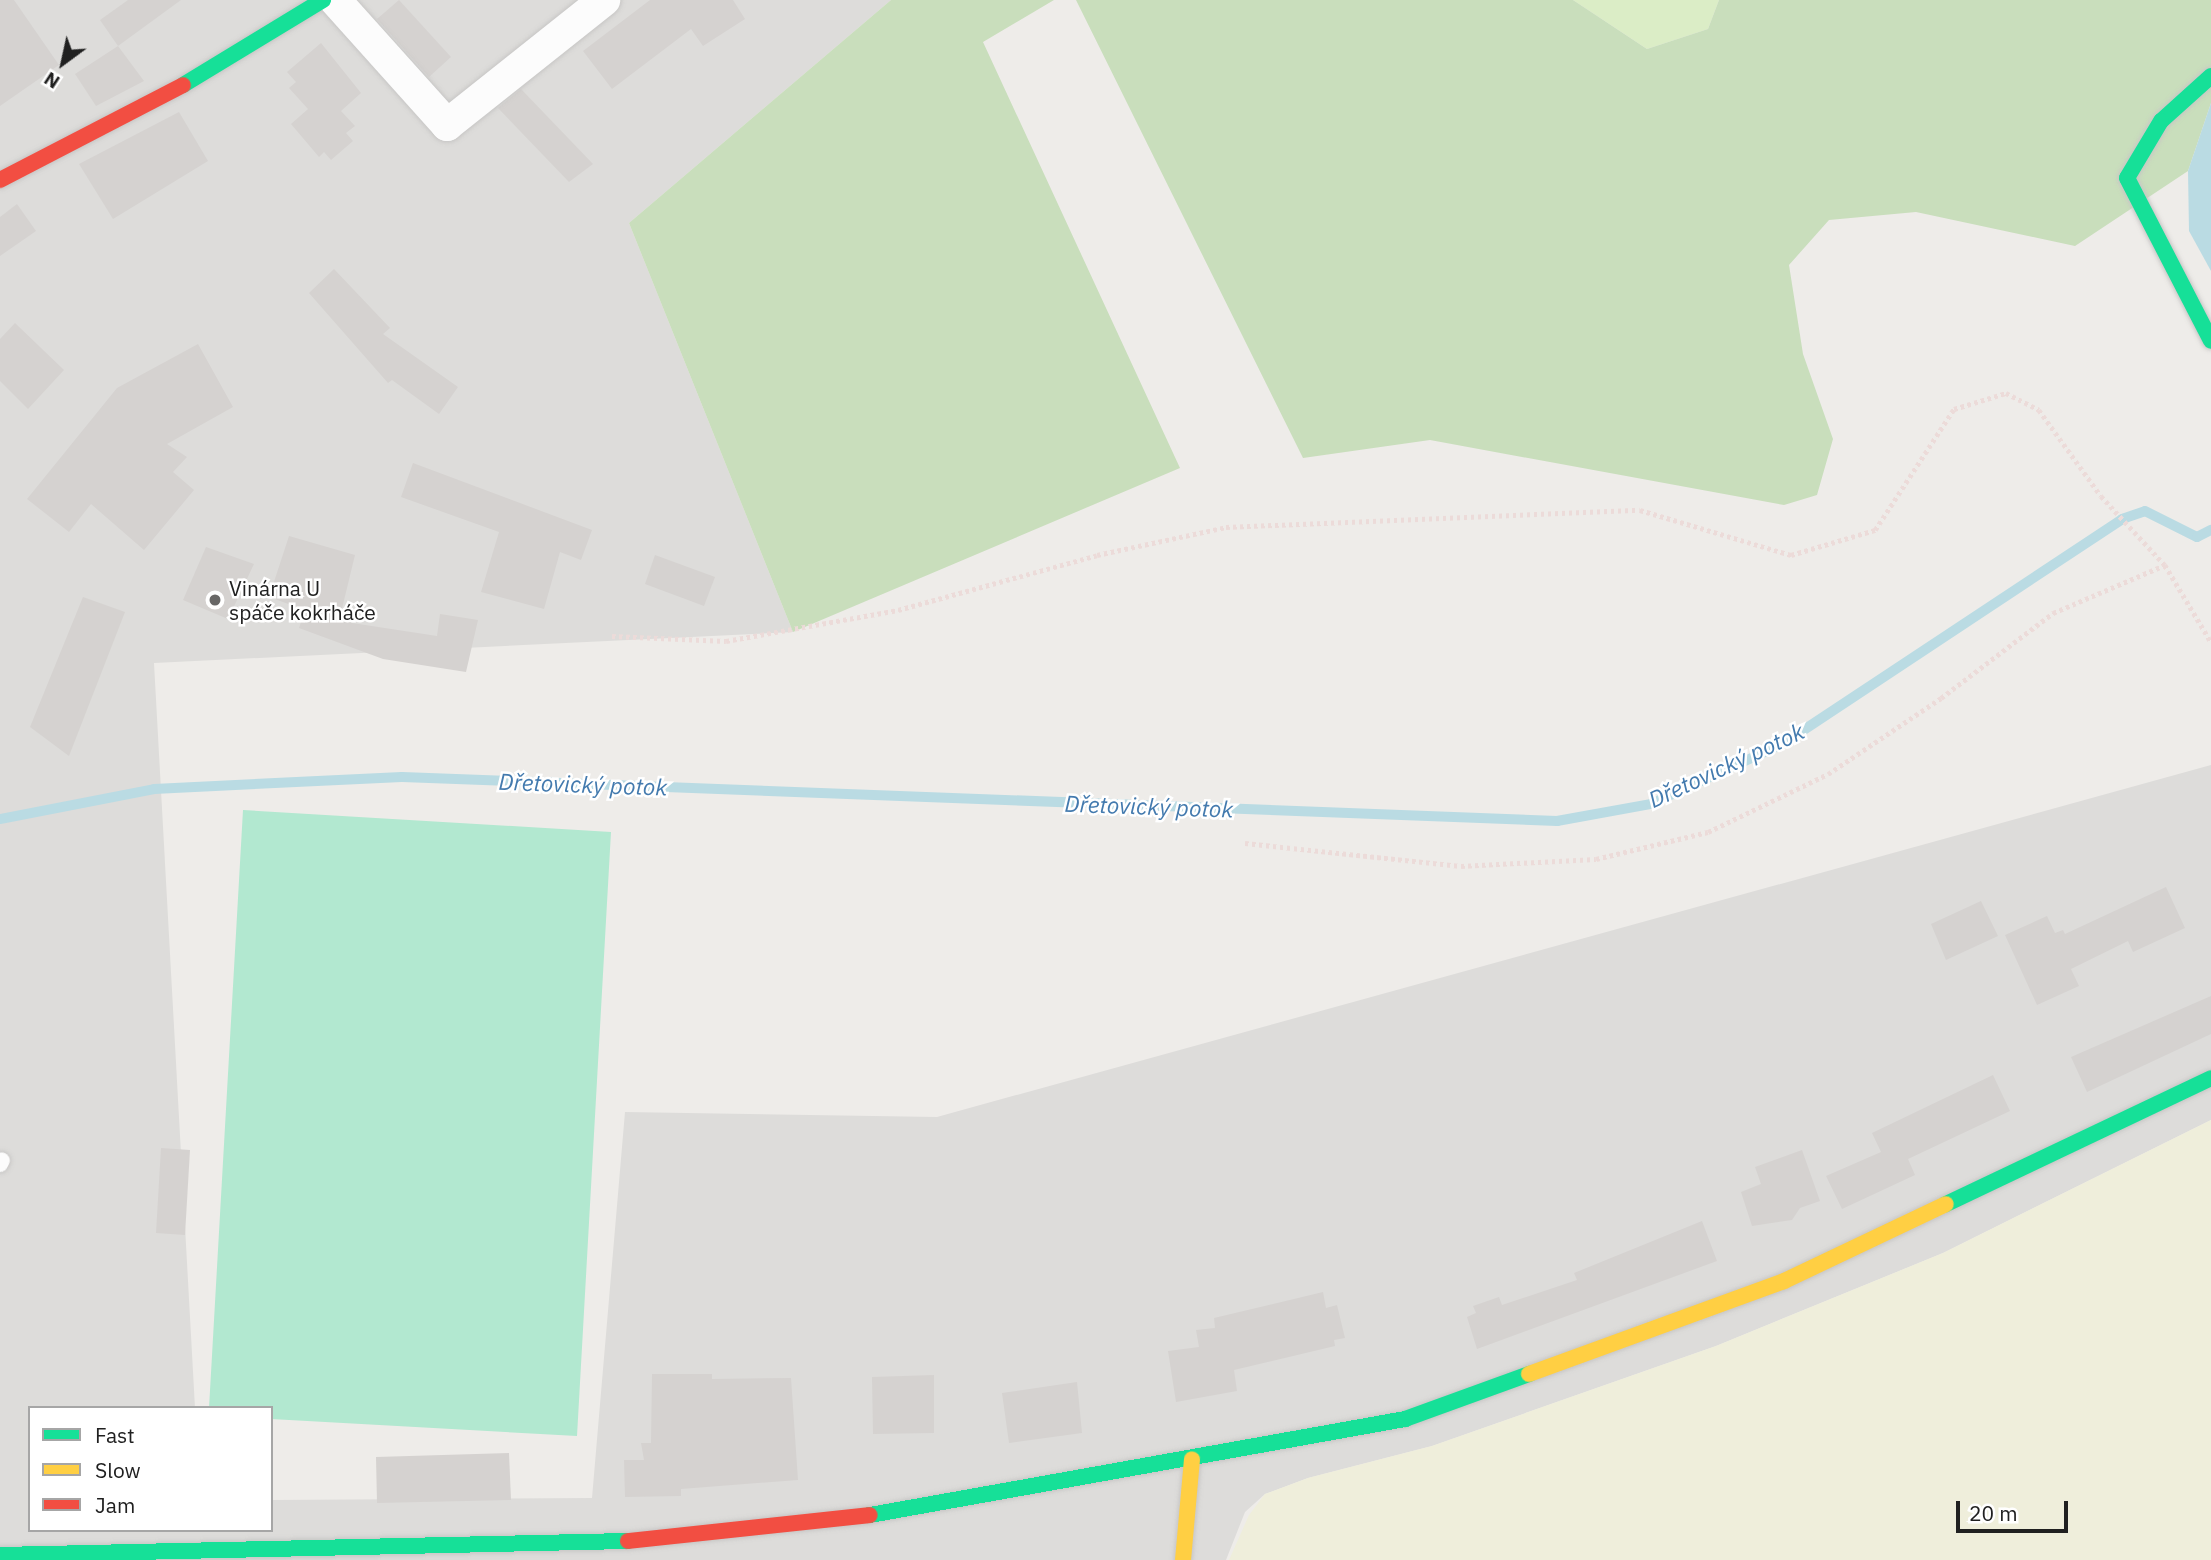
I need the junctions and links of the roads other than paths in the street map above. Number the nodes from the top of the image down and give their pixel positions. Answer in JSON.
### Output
{"nodes":[{"id":1,"x":323,"y":0,"type":"edge"},
{"id":2,"x":335,"y":0,"type":"edge"},
{"id":3,"x":604,"y":0,"type":"edge"},
{"id":4,"x":2211,"y":76,"type":"edge"},
{"id":5,"x":4,"y":170,"type":"edge"},
{"id":6,"x":2211,"y":341,"type":"edge"},
{"id":7,"x":2211,"y":1079,"type":"edge"},
{"id":8,"x":1192,"y":1459,"type":"junction"},
{"id":9,"x":0,"y":1555,"type":"edge"},
{"id":10,"x":1183,"y":1560,"type":"edge"}],
"edges":[{"from":1,"to":5,"type":"main road"},
{"from":2,"to":3,"type":"street"},
{"from":4,"to":6,"type":"main road"},
{"from":7,"to":8,"type":"main road"},
{"from":8,"to":9,"type":"main road"},
{"from":8,"to":10,"type":"main road"}]}
